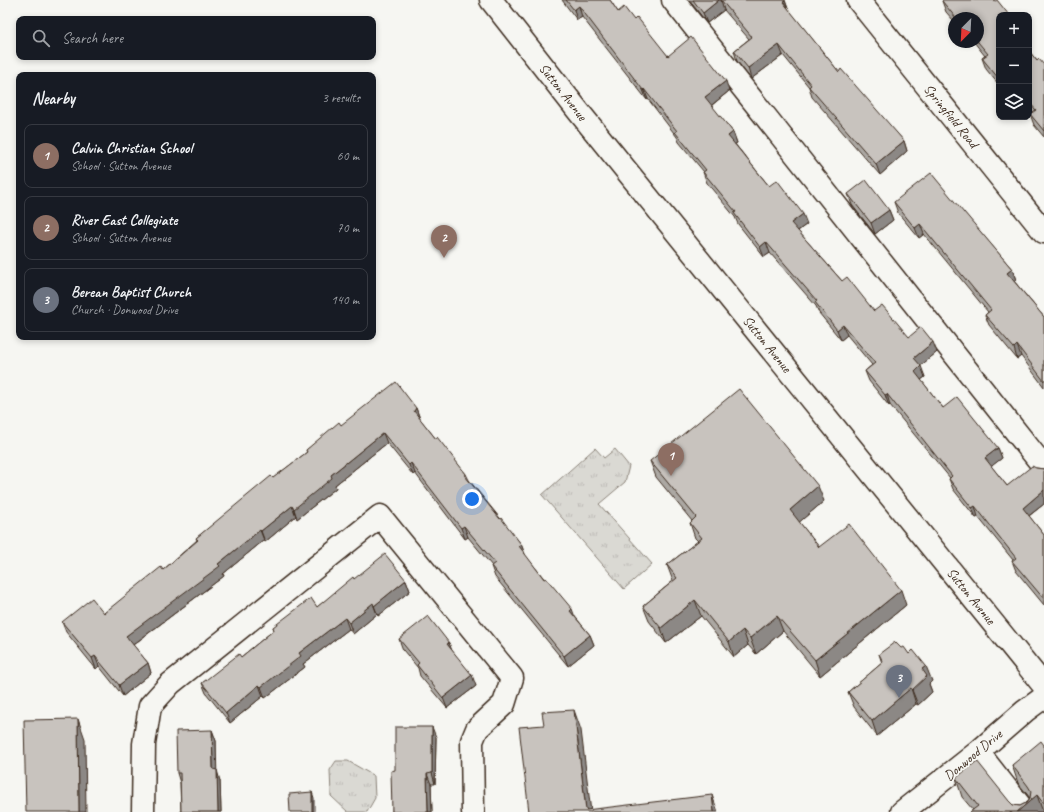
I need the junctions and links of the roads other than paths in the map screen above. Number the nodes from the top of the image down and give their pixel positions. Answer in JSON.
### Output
{"nodes":[{"id":1,"x":492,"y":0,"type":"edge"},
{"id":2,"x":673,"y":0,"type":"edge"},
{"id":3,"x":858,"y":0,"type":"edge"},
{"id":4,"x":1044,"y":232,"type":"edge"},
{"id":5,"x":1044,"y":467,"type":"edge"},
{"id":6,"x":1044,"y":686,"type":"edge"},
{"id":7,"x":1044,"y":697,"type":"edge"},
{"id":8,"x":978,"y":752,"type":"junction"},
{"id":9,"x":143,"y":812,"type":"edge"},
{"id":10,"x":473,"y":812,"type":"edge"},
{"id":11,"x":902,"y":812,"type":"edge"},
{"id":12,"x":1025,"y":812,"type":"edge"}],
"edges":[{"from":1,"to":6,"type":"street","name":"Sutton Avenue"},
{"from":2,"to":5,"type":"street"},
{"from":3,"to":4,"type":"street","name":"Springfield Road"},
{"from":7,"to":8,"type":"street","name":"Donwood Drive"},
{"from":8,"to":11,"type":"street","name":"Donwood Drive"},
{"from":8,"to":12,"type":"street"},
{"from":9,"to":10,"type":"street"}]}
